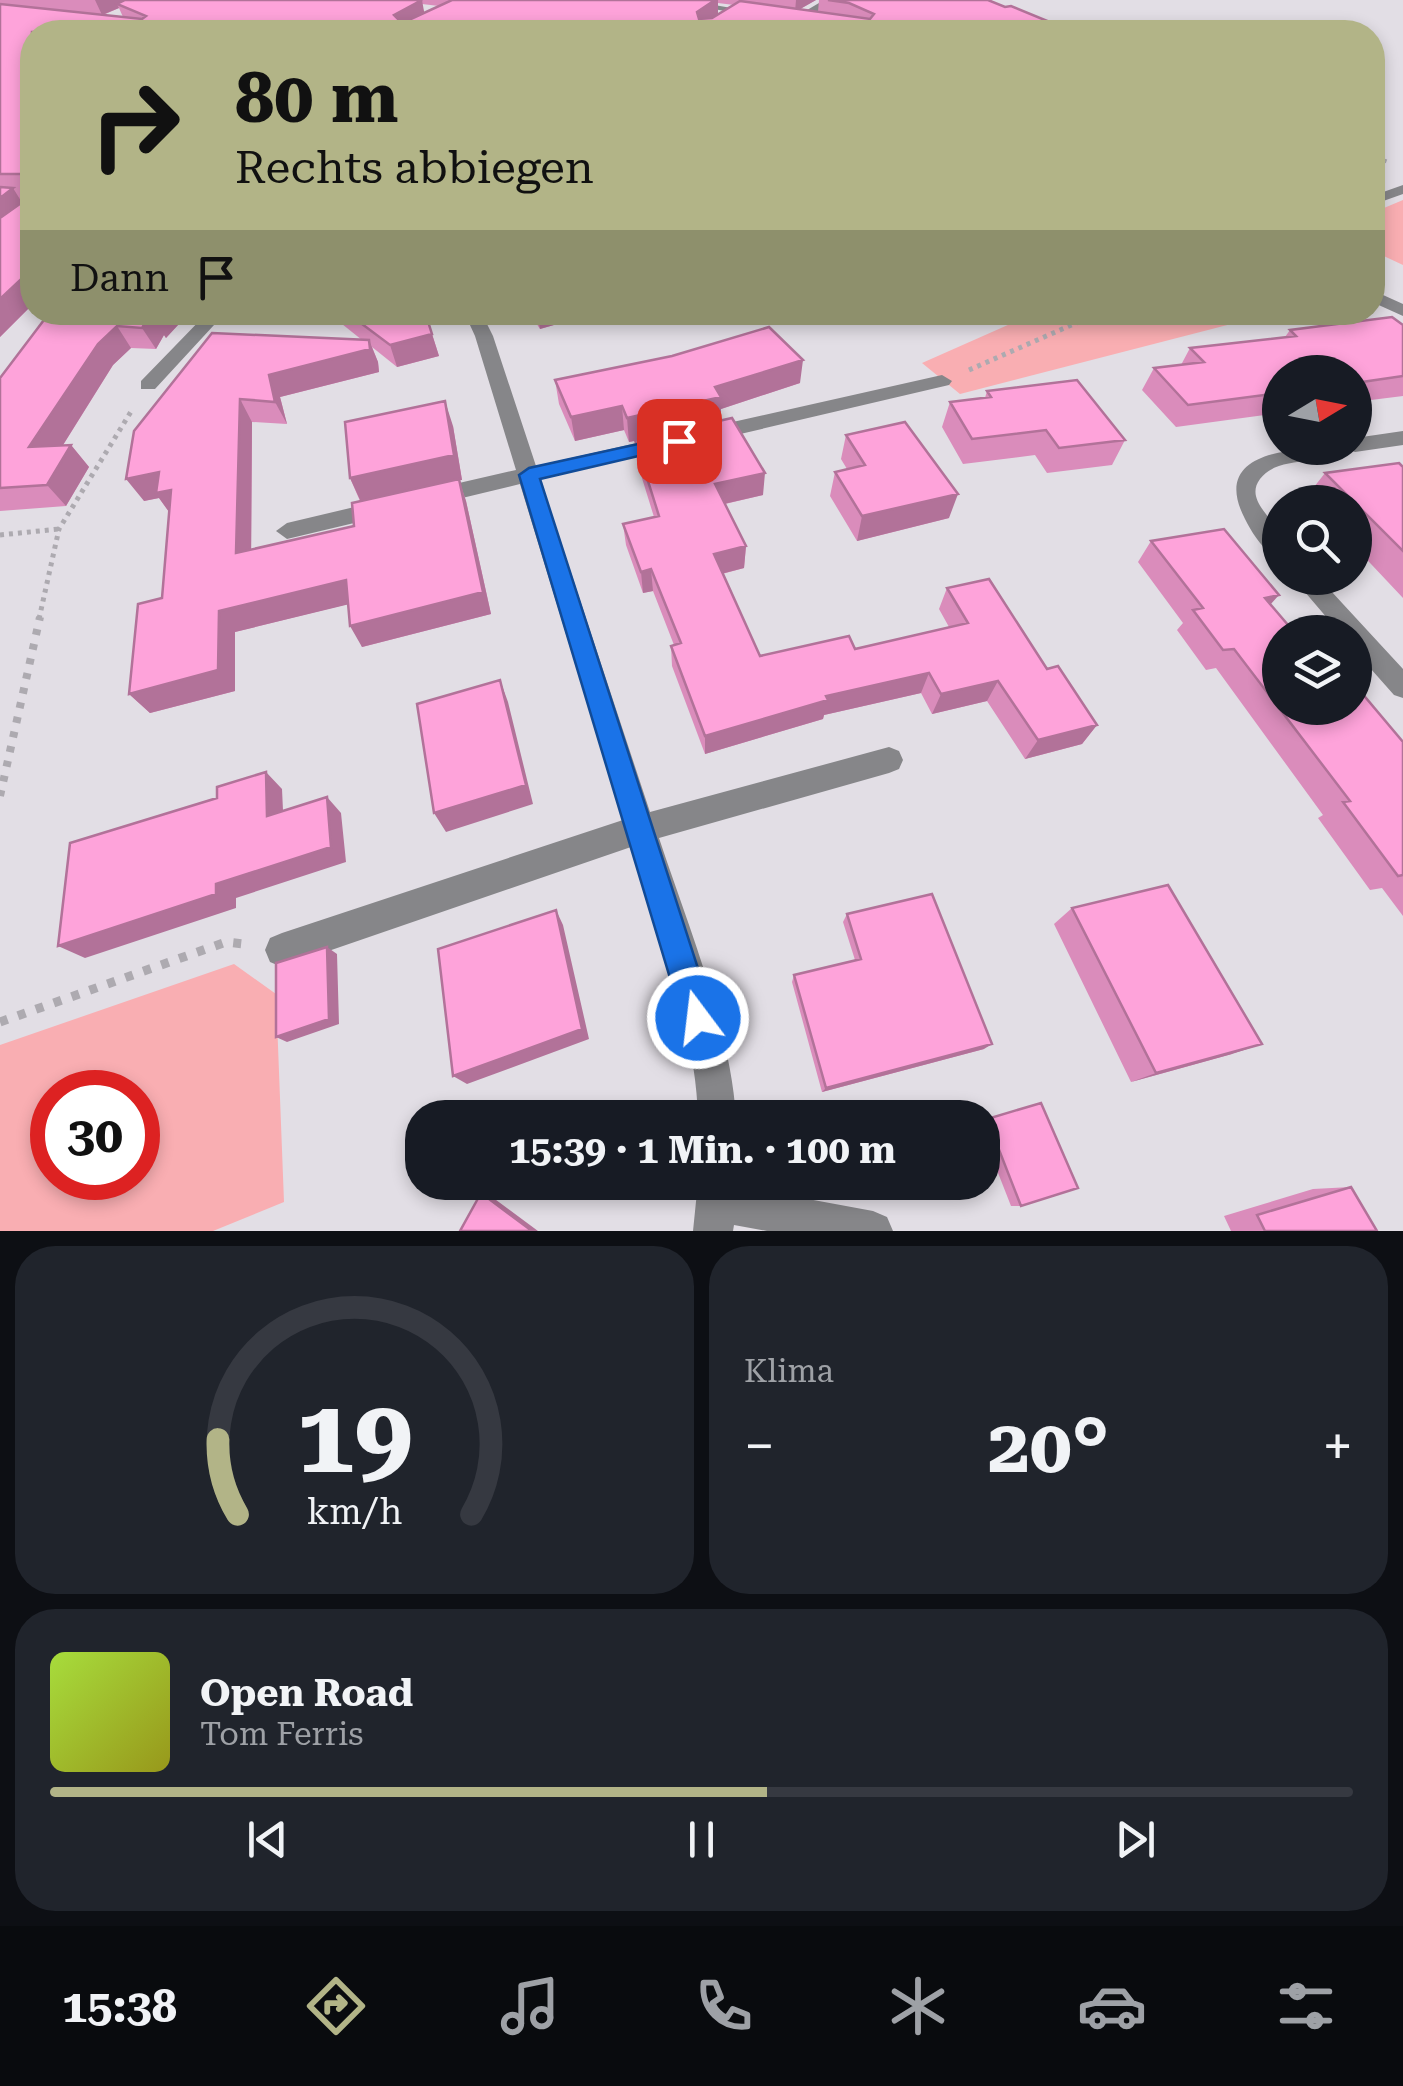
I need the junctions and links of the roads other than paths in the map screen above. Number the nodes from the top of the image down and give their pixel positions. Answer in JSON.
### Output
{"nodes":[{"id":1,"x":666,"y":0,"type":"edge"},
{"id":2,"x":830,"y":0,"type":"edge"},
{"id":3,"x":737,"y":10,"type":"junction"},
{"id":4,"x":796,"y":19,"type":"junction"},
{"id":5,"x":722,"y":20,"type":"edge"},
{"id":6,"x":804,"y":20,"type":"edge"},
{"id":7,"x":206,"y":325,"type":"edge"},
{"id":8,"x":478,"y":325,"type":"edge"},
{"id":9,"x":942,"y":381,"type":"road end"},
{"id":10,"x":148,"y":385,"type":"road end"},
{"id":11,"x":1403,"y":438,"type":"edge"},
{"id":12,"x":1372,"y":443,"type":"edge"},
{"id":13,"x":1262,"y":464,"type":"edge"},
{"id":14,"x":529,"y":475,"type":"junction"},
{"id":15,"x":1262,"y":527,"type":"edge"},
{"id":16,"x":287,"y":530,"type":"dead end"},
{"id":17,"x":1319,"y":595,"type":"edge"},
{"id":18,"x":1338,"y":615,"type":"edge"},
{"id":19,"x":1372,"y":653,"type":"edge"},
{"id":20,"x":1403,"y":687,"type":"edge"},
{"id":21,"x":889,"y":760,"type":"dead end"},
{"id":22,"x":642,"y":830,"type":"junction"},
{"id":23,"x":282,"y":950,"type":"road end"},
{"id":24,"x":716,"y":1100,"type":"edge"},
{"id":25,"x":716,"y":1205,"type":"edge"},
{"id":26,"x":873,"y":1231,"type":"edge"}],
"edges":[{"from":1,"to":3,"type":"street"},
{"from":2,"to":4,"type":"street"},
{"from":3,"to":4,"type":"street"},
{"from":3,"to":5,"type":"street"},
{"from":4,"to":6,"type":"street"},
{"from":7,"to":10,"type":"street"},
{"from":8,"to":14,"type":"street"},
{"from":9,"to":14,"type":"street"},
{"from":11,"to":12,"type":"street"},
{"from":13,"to":15,"type":"street"},
{"from":14,"to":16,"type":"street"},
{"from":14,"to":22,"type":"street"},
{"from":17,"to":18,"type":"street"},
{"from":19,"to":20,"type":"street"},
{"from":21,"to":22,"type":"street"},
{"from":22,"to":23,"type":"street"},
{"from":22,"to":24,"type":"street"},
{"from":25,"to":26,"type":"street"}]}
